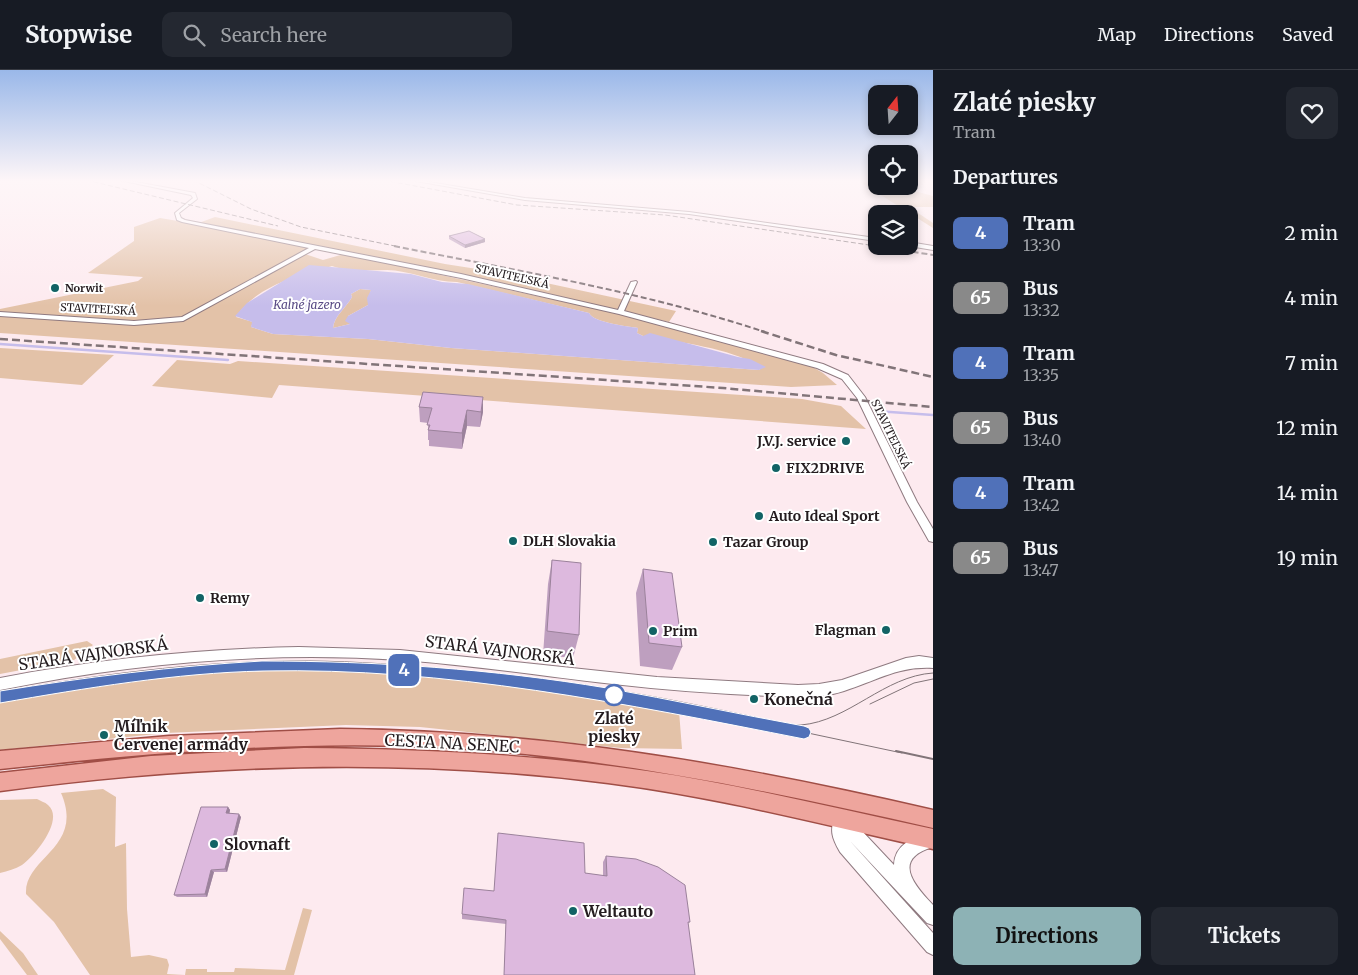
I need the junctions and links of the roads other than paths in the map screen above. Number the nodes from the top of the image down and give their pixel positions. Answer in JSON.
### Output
{"nodes":[{"id":1,"x":195,"y":222,"type":"edge"},
{"id":2,"x":754,"y":222,"type":"edge"},
{"id":3,"x":868,"y":239,"type":"edge"},
{"id":4,"x":918,"y":246,"type":"edge"},
{"id":5,"x":314,"y":247,"type":"junction"},
{"id":6,"x":933,"y":248,"type":"edge"},
{"id":7,"x":634,"y":282,"type":"dead end"},
{"id":8,"x":620,"y":312,"type":"junction"},
{"id":9,"x":0,"y":314,"type":"edge"},
{"id":10,"x":933,"y":538,"type":"edge"},
{"id":11,"x":933,"y":663,"type":"edge"},
{"id":12,"x":0,"y":684,"type":"edge"},
{"id":13,"x":0,"y":760,"type":"edge"},
{"id":14,"x":0,"y":782,"type":"edge"},
{"id":15,"x":792,"y":787,"type":"junction"},
{"id":16,"x":899,"y":811,"type":"junction"},
{"id":17,"x":841,"y":819,"type":"junction"},
{"id":18,"x":933,"y":819,"type":"edge"},
{"id":19,"x":933,"y":839,"type":"edge"},
{"id":20,"x":909,"y":892,"type":"junction"},
{"id":21,"x":933,"y":918,"type":"edge"},
{"id":22,"x":933,"y":946,"type":"edge"}],
"edges":[{"from":1,"to":5,"type":"street"},
{"from":2,"to":3,"type":"street"},
{"from":4,"to":6,"type":"street"},
{"from":5,"to":8,"type":"street","name":"STAVITEĽSKÁ"},
{"from":5,"to":9,"type":"street","name":"STAVITEĽSKÁ"},
{"from":7,"to":8,"type":"street"},
{"from":8,"to":10,"type":"street","name":"STAVITEĽSKÁ"},
{"from":11,"to":12,"type":"street","name":"STARÁ VAJNORSKÁ"},
{"from":13,"to":15,"type":"main road","name":"CESTA NA SENEC"},
{"from":14,"to":17,"type":"main road","name":"CESTA NA SENEC"},
{"from":15,"to":16,"type":"main road","name":"CESTA NA SENEC"},
{"from":15,"to":17,"type":"street"},
{"from":16,"to":17,"type":"street","name":"CESTA NA SENEC"},
{"from":16,"to":18,"type":"main road","name":"CESTA NA SENEC"},
{"from":17,"to":19,"type":"main road","name":"CESTA NA SENEC"},
{"from":17,"to":20,"type":"street"},
{"from":17,"to":22,"type":"street"},
{"from":19,"to":20,"type":"street"},
{"from":20,"to":21,"type":"street"}]}
